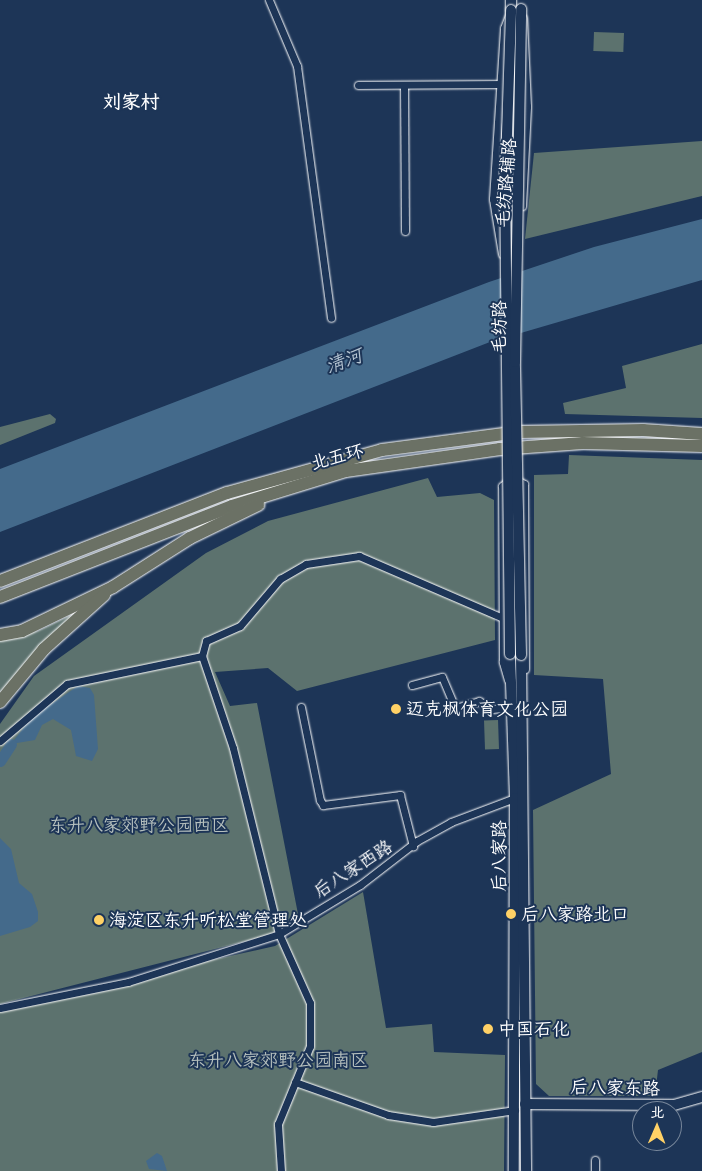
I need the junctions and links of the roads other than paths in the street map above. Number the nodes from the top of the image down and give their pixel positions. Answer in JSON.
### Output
{"nodes":[{"id":1,"x":269,"y":0,"type":"edge"},
{"id":2,"x":516,"y":5,"type":"edge"},
{"id":3,"x":500,"y":84,"type":"junction"},
{"id":4,"x":358,"y":85,"type":"dead end"},
{"id":5,"x":404,"y":85,"type":"junction"},
{"id":6,"x":405,"y":231,"type":"dead end"},
{"id":7,"x":502,"y":254,"type":"dead end"},
{"id":8,"x":331,"y":318,"type":"dead end"},
{"id":9,"x":511,"y":361,"type":"dead end"},
{"id":10,"x":702,"y":434,"type":"edge"},
{"id":11,"x":702,"y":446,"type":"edge"},
{"id":12,"x":293,"y":488,"type":"junction"},
{"id":13,"x":0,"y":581,"type":"edge"},
{"id":14,"x":113,"y":587,"type":"junction"},
{"id":15,"x":0,"y":597,"type":"edge"},
{"id":16,"x":503,"y":618,"type":"junction"},
{"id":17,"x":0,"y":635,"type":"edge"},
{"id":18,"x":515,"y":655,"type":"joint"},
{"id":19,"x":202,"y":656,"type":"junction"},
{"id":20,"x":412,"y":685,"type":"dead end"},
{"id":21,"x":516,"y":692,"type":"junction"},
{"id":22,"x":0,"y":702,"type":"edge"},
{"id":23,"x":301,"y":707,"type":"dead end"},
{"id":24,"x":512,"y":707,"type":"junction"},
{"id":25,"x":0,"y":741,"type":"edge"},
{"id":26,"x":515,"y":798,"type":"junction"},
{"id":27,"x":413,"y":846,"type":"junction"},
{"id":28,"x":279,"y":934,"type":"junction"},
{"id":29,"x":0,"y":1008,"type":"edge"},
{"id":30,"x":295,"y":1082,"type":"junction"},
{"id":31,"x":702,"y":1096,"type":"edge"},
{"id":32,"x":525,"y":1104,"type":"junction"},
{"id":33,"x":515,"y":1110,"type":"junction"},
{"id":34,"x":595,"y":1160,"type":"dead end"},
{"id":35,"x":281,"y":1171,"type":"edge"},
{"id":36,"x":514,"y":1171,"type":"edge"},
{"id":37,"x":526,"y":1171,"type":"edge"},
{"id":38,"x":595,"y":1171,"type":"edge"}],
"edges":[{"from":1,"to":8,"type":"street"},
{"from":2,"to":3,"type":"street","name":"毛纺路辅路"},
{"from":2,"to":9,"type":"street","name":"毛纺路辅路"},
{"from":2,"to":18,"type":"main road","name":"毛纺路","bridge":true},
{"from":3,"to":5,"type":"street"},
{"from":3,"to":7,"type":"street","name":"毛纺路辅路"},
{"from":4,"to":5,"type":"street"},
{"from":5,"to":6,"type":"street"},
{"from":10,"to":13,"type":"highway","name":"北五环"},
{"from":11,"to":12,"type":"highway","name":"北五环"},
{"from":12,"to":14,"type":"highway"},
{"from":12,"to":15,"type":"highway","name":"北五环"},
{"from":14,"to":17,"type":"highway"},
{"from":14,"to":22,"type":"highway"},
{"from":16,"to":19,"type":"street"},
{"from":16,"to":21,"type":"street","name":"后八家路"},
{"from":16,"to":21,"type":"street","name":"后八家路"},
{"from":18,"to":21,"type":"main road","name":"后八家路"},
{"from":19,"to":25,"type":"street"},
{"from":19,"to":28,"type":"street"},
{"from":20,"to":24,"type":"street"},
{"from":21,"to":24,"type":"main road","name":"后八家路"},
{"from":21,"to":32,"type":"main road","name":"后八家路"},
{"from":23,"to":27,"type":"street"},
{"from":24,"to":26,"type":"main road","name":"后八家路"},
{"from":26,"to":27,"type":"street","name":"后八家西路"},
{"from":26,"to":33,"type":"main road","name":"后八家路"},
{"from":27,"to":28,"type":"street","name":"后八家西路"},
{"from":28,"to":29,"type":"street","name":"后八家西路"},
{"from":28,"to":30,"type":"street"},
{"from":30,"to":33,"type":"street"},
{"from":30,"to":35,"type":"street"},
{"from":31,"to":32,"type":"main road","name":"后八家东路"},
{"from":32,"to":37,"type":"main road","name":"后八家路"},
{"from":33,"to":36,"type":"main road","name":"后八家路"},
{"from":34,"to":38,"type":"street"}]}
